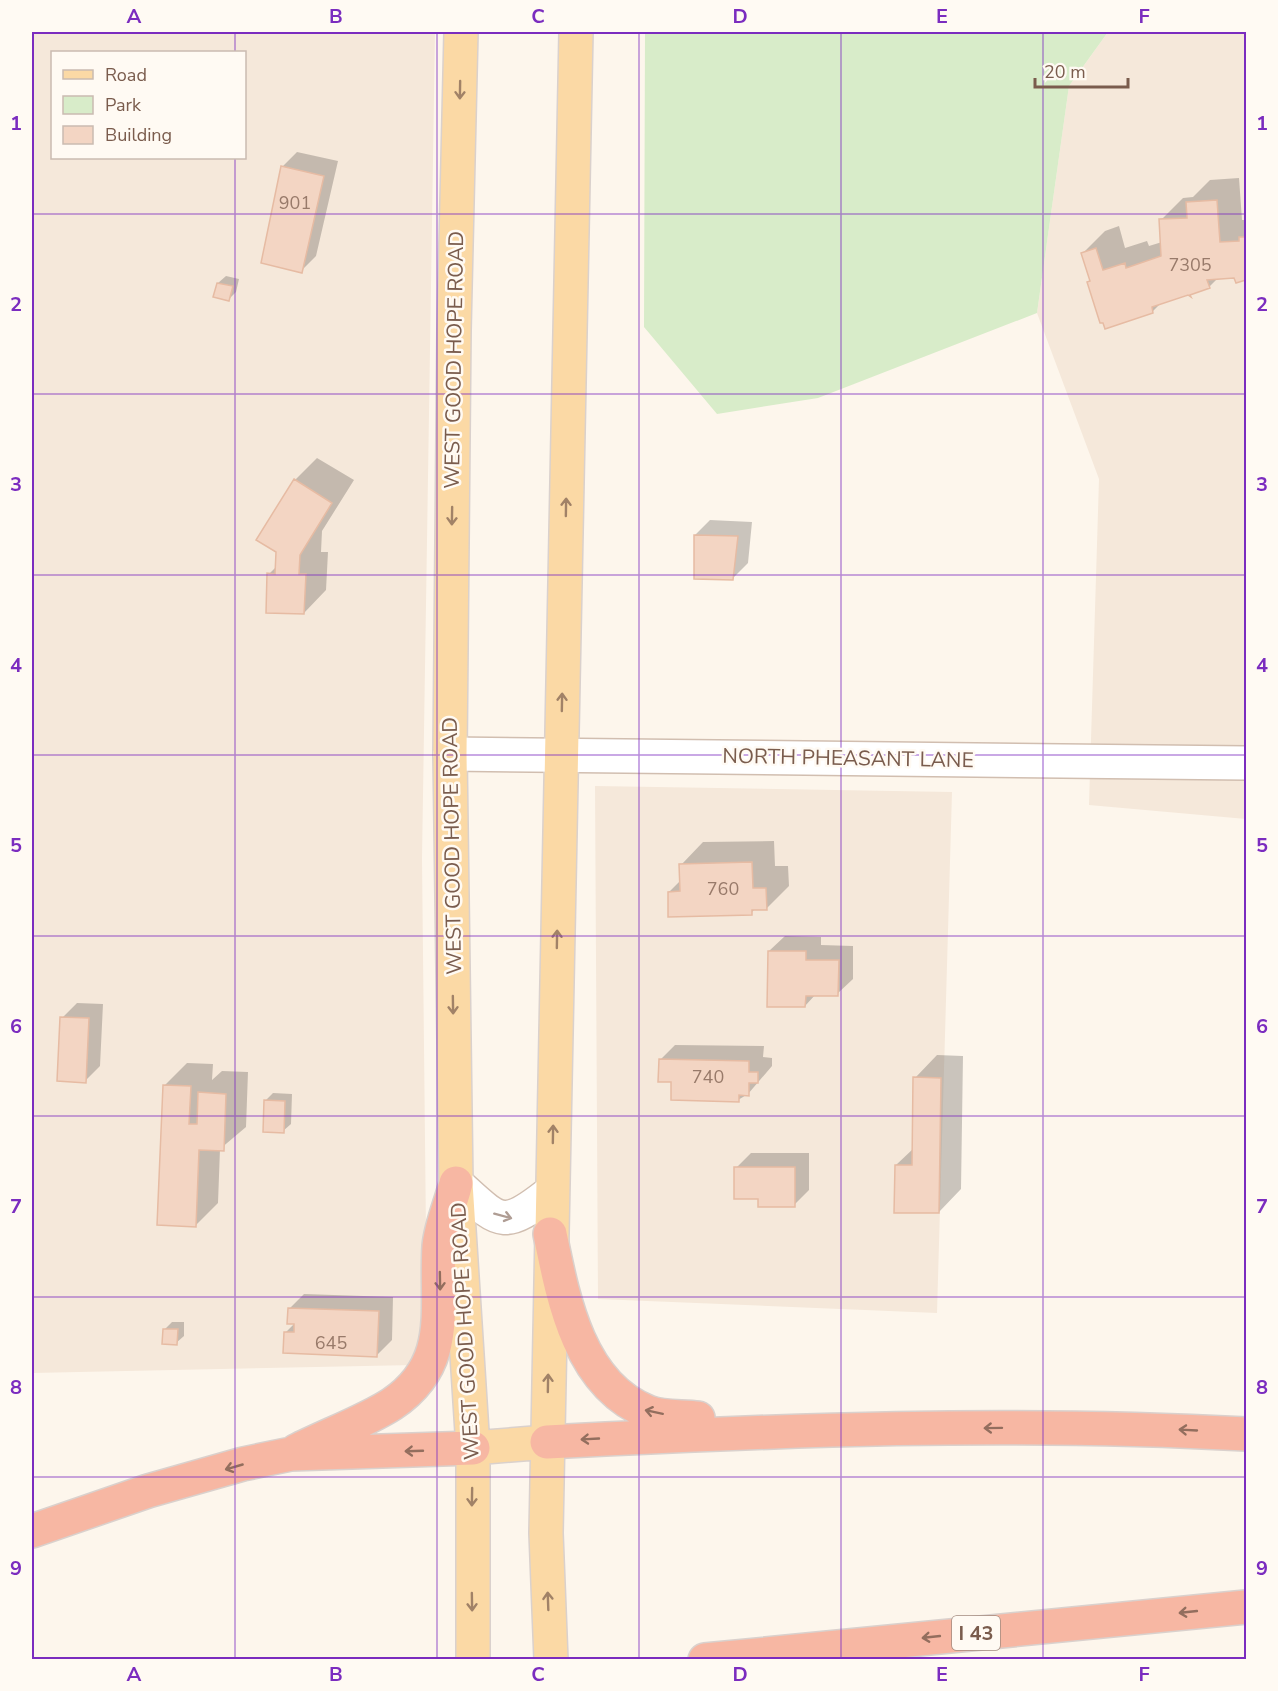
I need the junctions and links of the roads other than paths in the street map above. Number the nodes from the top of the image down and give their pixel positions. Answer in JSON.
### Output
{"nodes":[{"id":1,"x":461,"y":32,"type":"edge"},
{"id":2,"x":576,"y":32,"type":"edge"},
{"id":3,"x":450,"y":754,"type":"junction"},
{"id":4,"x":561,"y":754,"type":"junction"},
{"id":5,"x":1246,"y":763,"type":"edge"},
{"id":6,"x":456,"y":1183,"type":"junction"},
{"id":7,"x":551,"y":1192,"type":"junction"},
{"id":8,"x":550,"y":1234,"type":"junction"},
{"id":9,"x":774,"y":1431,"type":"junction"},
{"id":10,"x":1246,"y":1434,"type":"edge"},
{"id":11,"x":547,"y":1442,"type":"junction"},
{"id":12,"x":472,"y":1448,"type":"junction"},
{"id":13,"x":291,"y":1454,"type":"junction"},
{"id":14,"x":32,"y":1531,"type":"edge"},
{"id":15,"x":1246,"y":1607,"type":"edge"},
{"id":16,"x":473,"y":1659,"type":"edge"},
{"id":17,"x":551,"y":1659,"type":"edge"},
{"id":18,"x":705,"y":1659,"type":"edge"}],
"edges":[{"from":1,"to":3,"type":"main road","name":"WEST GOOD HOPE ROAD","one_way":true},
{"from":4,"to":2,"type":"main road","one_way":true},
{"from":3,"to":4,"type":"street","name":"NORTH PHEASANT LANE"},
{"from":3,"to":6,"type":"main road","name":"WEST GOOD HOPE ROAD","one_way":true},
{"from":4,"to":5,"type":"street","name":"NORTH PHEASANT LANE"},
{"from":7,"to":4,"type":"main road","one_way":true},
{"from":6,"to":7,"type":"street","one_way":true},
{"from":6,"to":12,"type":"main road","name":"WEST GOOD HOPE ROAD"},
{"from":6,"to":13,"type":"highway","one_way":true},
{"from":7,"to":8,"type":"main road"},
{"from":9,"to":8,"type":"highway","one_way":true},
{"from":11,"to":8,"type":"main road","one_way":true},
{"from":10,"to":9,"type":"highway","one_way":true},
{"from":9,"to":11,"type":"highway","one_way":true},
{"from":11,"to":12,"type":"main road"},
{"from":17,"to":11,"type":"main road","one_way":true},
{"from":12,"to":13,"type":"highway","one_way":true},
{"from":12,"to":16,"type":"main road","name":"WEST GOOD HOPE ROAD","one_way":true},
{"from":13,"to":14,"type":"highway","one_way":true},
{"from":15,"to":18,"type":"highway","number":"I 43","one_way":true}]}
